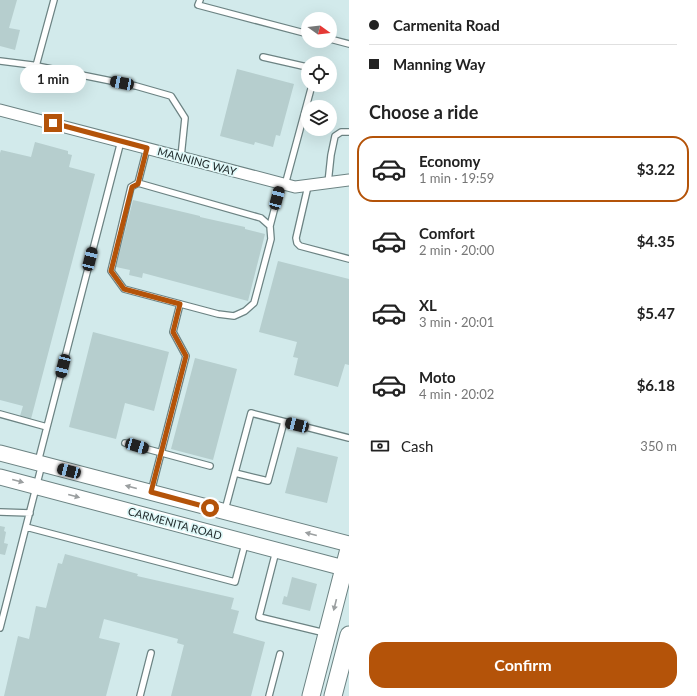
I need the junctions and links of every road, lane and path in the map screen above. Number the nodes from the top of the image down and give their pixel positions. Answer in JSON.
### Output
{"nodes":[{"id":1,"x":54,"y":0,"type":"edge"},
{"id":2,"x":200,"y":0,"type":"edge"},
{"id":3,"x":301,"y":32,"type":"edge"},
{"id":4,"x":337,"y":41,"type":"edge"},
{"id":5,"x":349,"y":44,"type":"edge"},
{"id":6,"x":263,"y":57,"type":"dead end"},
{"id":7,"x":0,"y":61,"type":"edge"},
{"id":8,"x":36,"y":66,"type":"junction"},
{"id":9,"x":301,"y":66,"type":"edge"},
{"id":10,"x":310,"y":92,"type":"edge"},
{"id":11,"x":0,"y":110,"type":"edge"},
{"id":12,"x":349,"y":132,"type":"edge"},
{"id":13,"x":121,"y":141,"type":"junction"},
{"id":14,"x":147,"y":148,"type":"junction"},
{"id":15,"x":181,"y":157,"type":"junction"},
{"id":16,"x":349,"y":180,"type":"edge"},
{"id":17,"x":138,"y":184,"type":"junction"},
{"id":18,"x":283,"y":184,"type":"junction"},
{"id":19,"x":328,"y":184,"type":"junction"},
{"id":20,"x":308,"y":186,"type":"junction"},
{"id":21,"x":270,"y":226,"type":"junction"},
{"id":22,"x":349,"y":259,"type":"edge"},
{"id":23,"x":180,"y":304,"type":"junction"},
{"id":24,"x":0,"y":414,"type":"edge"},
{"id":25,"x":284,"y":422,"type":"junction"},
{"id":26,"x":47,"y":427,"type":"junction"},
{"id":27,"x":349,"y":438,"type":"edge"},
{"id":28,"x":125,"y":443,"type":"dead end"},
{"id":29,"x":0,"y":453,"type":"edge"},
{"id":30,"x":161,"y":453,"type":"junction"},
{"id":31,"x":40,"y":463,"type":"junction"},
{"id":32,"x":210,"y":466,"type":"dead end"},
{"id":33,"x":235,"y":473,"type":"junction"},
{"id":34,"x":0,"y":477,"type":"edge"},
{"id":35,"x":36,"y":486,"type":"junction"},
{"id":36,"x":151,"y":492,"type":"junction"},
{"id":37,"x":0,"y":512,"type":"edge"},
{"id":38,"x":225,"y":512,"type":"junction"},
{"id":39,"x":30,"y":514,"type":"junction"},
{"id":40,"x":26,"y":527,"type":"junction"},
{"id":41,"x":246,"y":542,"type":"junction"},
{"id":42,"x":349,"y":544,"type":"edge"},
{"id":43,"x":349,"y":549,"type":"edge"},
{"id":44,"x":276,"y":550,"type":"junction"},
{"id":45,"x":347,"y":568,"type":"edge"},
{"id":46,"x":0,"y":628,"type":"edge"},
{"id":47,"x":327,"y":633,"type":"junction"},
{"id":48,"x":349,"y":635,"type":"edge"},
{"id":49,"x":151,"y":653,"type":"dead end"},
{"id":50,"x":280,"y":654,"type":"dead end"},
{"id":51,"x":140,"y":696,"type":"edge"},
{"id":52,"x":269,"y":696,"type":"edge"},
{"id":53,"x":311,"y":696,"type":"edge"},
{"id":54,"x":333,"y":696,"type":"edge"}],
"edges":[{"from":1,"to":8,"type":"lane"},
{"from":2,"to":3,"type":"lane"},
{"from":4,"to":5,"type":"lane"},
{"from":6,"to":9,"type":"lane"},
{"from":7,"to":8,"type":"lane"},
{"from":8,"to":15,"type":"lane"},
{"from":10,"to":18,"type":"lane"},
{"from":11,"to":13,"type":"street","name":"MANNING WAY"},
{"from":12,"to":19,"type":"lane"},
{"from":13,"to":14,"type":"street","name":"MANNING WAY"},
{"from":13,"to":26,"type":"lane"},
{"from":14,"to":15,"type":"street","name":"MANNING WAY"},
{"from":14,"to":17,"type":"lane"},
{"from":15,"to":18,"type":"street","name":"MANNING WAY"},
{"from":16,"to":19,"type":"street","name":"MANNING WAY"},
{"from":17,"to":21,"type":"lane"},
{"from":17,"to":23,"type":"lane"},
{"from":18,"to":20,"type":"street","name":"MANNING WAY"},
{"from":18,"to":21,"type":"lane"},
{"from":19,"to":20,"type":"street","name":"MANNING WAY"},
{"from":20,"to":22,"type":"lane"},
{"from":21,"to":23,"type":"lane"},
{"from":23,"to":30,"type":"lane"},
{"from":24,"to":26,"type":"lane"},
{"from":25,"to":27,"type":"lane"},
{"from":25,"to":33,"type":"lane"},
{"from":25,"to":33,"type":"lane"},
{"from":26,"to":31,"type":"lane"},
{"from":28,"to":30,"type":"lane"},
{"from":29,"to":31,"type":"main road"},
{"from":30,"to":32,"type":"lane"},
{"from":30,"to":36,"type":"lane"},
{"from":31,"to":35,"type":"lane"},
{"from":36,"to":31,"type":"main road","one_way":true},
{"from":33,"to":38,"type":"lane"},
{"from":34,"to":35,"type":"main road","name":"CARMENITA ROAD","one_way":true},
{"from":35,"to":39,"type":"lane"},
{"from":35,"to":41,"type":"main road","name":"CARMENITA ROAD","one_way":true},
{"from":36,"to":38,"type":"main road"},
{"from":37,"to":39,"type":"lane"},
{"from":42,"to":38,"type":"main road","one_way":true},
{"from":39,"to":40,"type":"lane"},
{"from":40,"to":41,"type":"lane"},
{"from":40,"to":46,"type":"lane"},
{"from":41,"to":44,"type":"main road","name":"CARMENITA ROAD"},
{"from":43,"to":45,"type":"main road"},
{"from":44,"to":45,"type":"main road","name":"CARMENITA ROAD"},
{"from":44,"to":47,"type":"lane"},
{"from":45,"to":47,"type":"main road","one_way":true},
{"from":47,"to":53,"type":"main road"},
{"from":48,"to":54,"type":"main road"},
{"from":49,"to":51,"type":"lane"},
{"from":50,"to":52,"type":"lane"}]}
